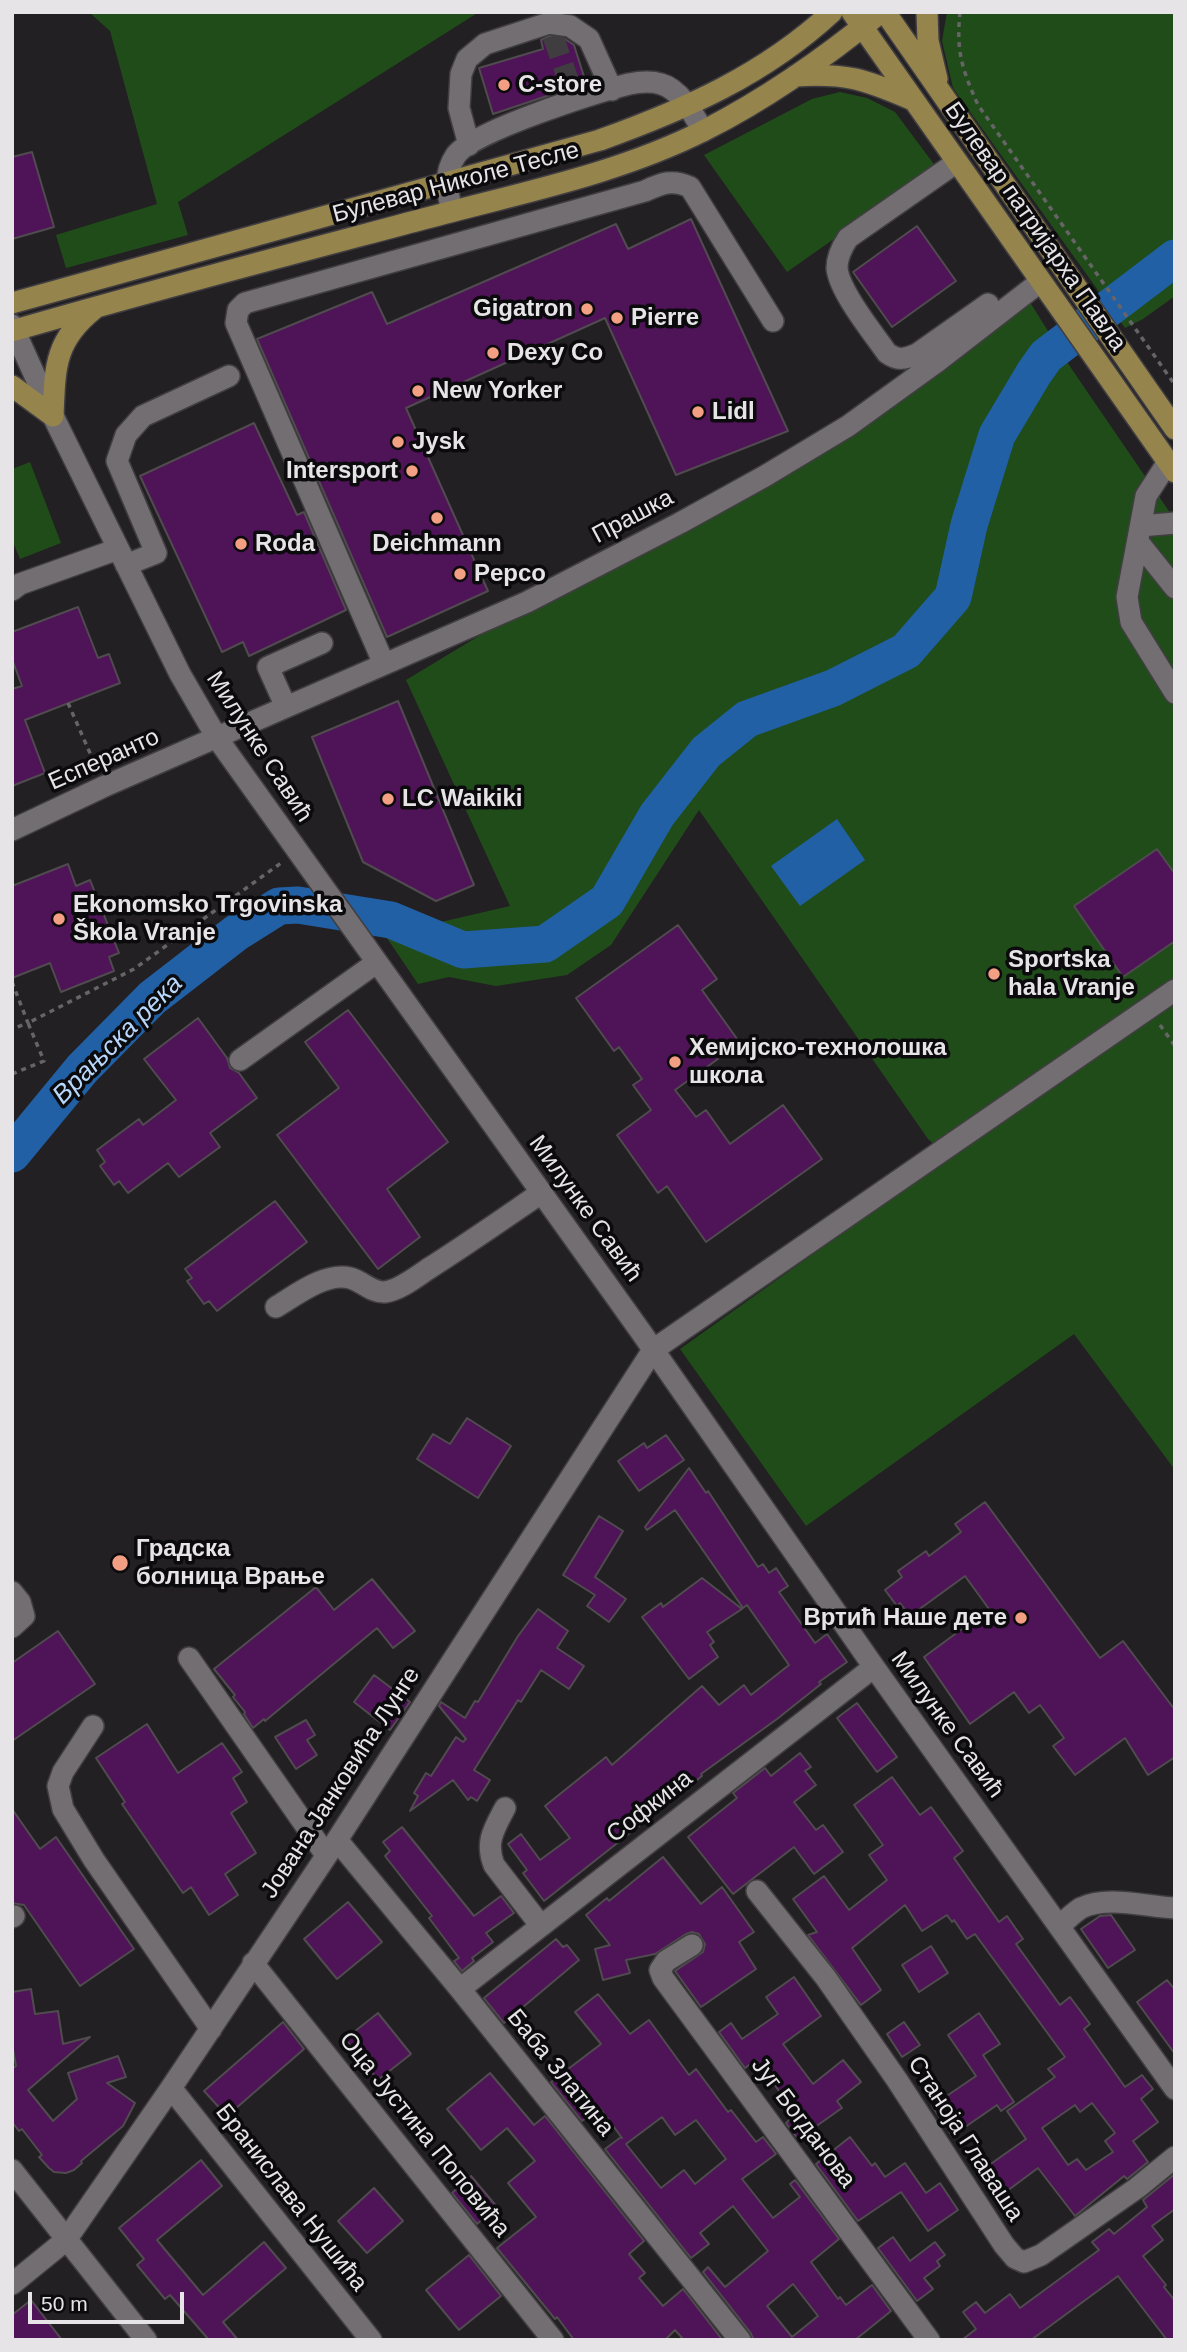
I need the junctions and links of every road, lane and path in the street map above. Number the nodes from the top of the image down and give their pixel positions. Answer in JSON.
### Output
{"nodes":[{"id":1,"x":832,"y":12,"type":"edge"},
{"id":2,"x":883,"y":12,"type":"edge"},
{"id":3,"x":927,"y":12,"type":"edge"},
{"id":4,"x":960,"y":12,"type":"edge"},
{"id":5,"x":858,"y":20,"type":"edge"},
{"id":6,"x":794,"y":76,"type":"junction"},
{"id":7,"x":612,"y":90,"type":"junction"},
{"id":8,"x":940,"y":94,"type":"junction"},
{"id":9,"x":913,"y":100,"type":"junction"},
{"id":10,"x":689,"y":105,"type":"junction"},
{"id":11,"x":703,"y":131,"type":"junction"},
{"id":12,"x":469,"y":145,"type":"junction"},
{"id":13,"x":957,"y":162,"type":"junction"},
{"id":14,"x":445,"y":182,"type":"junction"},
{"id":15,"x":452,"y":211,"type":"junction"},
{"id":16,"x":1044,"y":288,"type":"junction"},
{"id":17,"x":12,"y":303,"type":"edge"},
{"id":18,"x":100,"y":304,"type":"junction"},
{"id":19,"x":988,"y":304,"type":"dead end"},
{"id":20,"x":774,"y":321,"type":"dead end"},
{"id":21,"x":13,"y":329,"type":"edge"},
{"id":22,"x":932,"y":355,"type":"junction"},
{"id":23,"x":229,"y":376,"type":"dead end"},
{"id":24,"x":1175,"y":385,"type":"edge"},
{"id":25,"x":12,"y":386,"type":"edge"},
{"id":26,"x":53,"y":416,"type":"junction"},
{"id":27,"x":1175,"y":429,"type":"edge"},
{"id":28,"x":1171,"y":467,"type":"edge"},
{"id":29,"x":1175,"y":523,"type":"edge"},
{"id":30,"x":1140,"y":534,"type":"junction"},
{"id":31,"x":122,"y":557,"type":"junction"},
{"id":32,"x":1175,"y":588,"type":"edge"},
{"id":33,"x":12,"y":590,"type":"edge"},
{"id":34,"x":322,"y":643,"type":"dead end"},
{"id":35,"x":384,"y":664,"type":"junction"},
{"id":36,"x":1175,"y":693,"type":"edge"},
{"id":37,"x":68,"y":703,"type":"dead end"},
{"id":38,"x":286,"y":707,"type":"junction"},
{"id":39,"x":217,"y":738,"type":"junction"},
{"id":40,"x":105,"y":786,"type":"junction"},
{"id":41,"x":12,"y":830,"type":"edge"},
{"id":42,"x":282,"y":863,"type":"dead end"},
{"id":43,"x":376,"y":963,"type":"junction"},
{"id":44,"x":12,"y":982,"type":"edge"},
{"id":45,"x":1175,"y":990,"type":"edge"},
{"id":46,"x":28,"y":1023,"type":"junction"},
{"id":47,"x":12,"y":1029,"type":"edge"},
{"id":48,"x":240,"y":1060,"type":"dead end"},
{"id":49,"x":12,"y":1074,"type":"edge"},
{"id":50,"x":541,"y":1193,"type":"junction"},
{"id":51,"x":276,"y":1307,"type":"dead end"},
{"id":52,"x":653,"y":1350,"type":"junction"},
{"id":53,"x":12,"y":1592,"type":"edge"},
{"id":54,"x":12,"y":1627,"type":"edge"},
{"id":55,"x":189,"y":1658,"type":"dead end"},
{"id":56,"x":874,"y":1667,"type":"junction"},
{"id":57,"x":93,"y":1726,"type":"dead end"},
{"id":58,"x":505,"y":1808,"type":"dead end"},
{"id":59,"x":332,"y":1848,"type":"junction"},
{"id":60,"x":757,"y":1891,"type":"dead end"},
{"id":61,"x":1175,"y":1908,"type":"edge"},
{"id":62,"x":541,"y":1926,"type":"junction"},
{"id":63,"x":1060,"y":1926,"type":"junction"},
{"id":64,"x":692,"y":1945,"type":"dead end"},
{"id":65,"x":253,"y":1963,"type":"junction"},
{"id":66,"x":460,"y":1989,"type":"junction"},
{"id":67,"x":211,"y":2029,"type":"junction"},
{"id":68,"x":171,"y":2088,"type":"junction"},
{"id":69,"x":1175,"y":2089,"type":"edge"},
{"id":70,"x":1175,"y":2157,"type":"edge"},
{"id":71,"x":12,"y":2170,"type":"edge"},
{"id":72,"x":66,"y":2240,"type":"junction"},
{"id":73,"x":12,"y":2284,"type":"edge"},
{"id":74,"x":146,"y":2340,"type":"edge"},
{"id":75,"x":371,"y":2340,"type":"edge"},
{"id":76,"x":554,"y":2340,"type":"edge"},
{"id":77,"x":740,"y":2340,"type":"edge"},
{"id":78,"x":929,"y":2340,"type":"edge"}],
"edges":[{"from":1,"to":10,"type":"main road","name":"Булевар Николе Тесле"},
{"from":2,"to":5,"type":"main road","name":"Булевар Николе Тесле"},
{"from":2,"to":8,"type":"main road","name":"Булевар патријарха Павла"},
{"from":3,"to":8,"type":"main road"},
{"from":4,"to":24,"type":"path"},
{"from":5,"to":6,"type":"main road","name":"Булевар Николе Тесле"},
{"from":5,"to":9,"type":"main road","name":"Булевар патријарха Павла"},
{"from":6,"to":9,"type":"main road"},
{"from":6,"to":11,"type":"main road","name":"Булевар Николе Тесле"},
{"from":7,"to":10,"type":"street"},
{"from":7,"to":12,"type":"street"},
{"from":7,"to":12,"type":"street"},
{"from":8,"to":27,"type":"main road","name":"Булевар патријарха Павла"},
{"from":9,"to":13,"type":"main road","name":"Булевар патријарха Павла"},
{"from":10,"to":11,"type":"street"},
{"from":10,"to":14,"type":"main road","name":"Булевар Николе Тесле"},
{"from":11,"to":15,"type":"main road","name":"Булевар Николе Тесле"},
{"from":12,"to":14,"type":"street"},
{"from":13,"to":16,"type":"main road","name":"Булевар патријарха Павла"},
{"from":13,"to":22,"type":"street"},
{"from":14,"to":15,"type":"street"},
{"from":14,"to":17,"type":"main road","name":"Булевар Николе Тесле"},
{"from":15,"to":18,"type":"main road","name":"Булевар Николе Тесле"},
{"from":16,"to":22,"type":"street","name":"Прашка"},
{"from":16,"to":28,"type":"main road","name":"Булевар патријарха Павла"},
{"from":18,"to":21,"type":"main road","name":"Булевар Николе Тесле"},
{"from":18,"to":26,"type":"main road"},
{"from":19,"to":22,"type":"street"},
{"from":20,"to":35,"type":"street"},
{"from":21,"to":26,"type":"street","name":"Милунке Савић"},
{"from":22,"to":35,"type":"street","name":"Прашка"},
{"from":23,"to":31,"type":"street"},
{"from":25,"to":26,"type":"main road"},
{"from":26,"to":31,"type":"street","name":"Милунке Савић"},
{"from":28,"to":30,"type":"street"},
{"from":29,"to":30,"type":"street"},
{"from":30,"to":32,"type":"street"},
{"from":30,"to":36,"type":"street"},
{"from":31,"to":33,"type":"street"},
{"from":31,"to":39,"type":"street","name":"Милунке Савић"},
{"from":34,"to":38,"type":"street"},
{"from":35,"to":38,"type":"street","name":"Прашка"},
{"from":37,"to":40,"type":"path"},
{"from":38,"to":39,"type":"street","name":"Прашка"},
{"from":39,"to":40,"type":"street","name":"Есперанто"},
{"from":39,"to":43,"type":"street","name":"Милунке Савић"},
{"from":40,"to":41,"type":"street","name":"Есперанто"},
{"from":42,"to":46,"type":"path"},
{"from":43,"to":48,"type":"street"},
{"from":43,"to":50,"type":"street","name":"Милунке Савић"},
{"from":44,"to":46,"type":"path"},
{"from":45,"to":52,"type":"street"},
{"from":46,"to":47,"type":"path"},
{"from":46,"to":49,"type":"path"},
{"from":50,"to":51,"type":"street"},
{"from":50,"to":52,"type":"street","name":"Милунке Савић"},
{"from":52,"to":56,"type":"street","name":"Милунке Савић"},
{"from":52,"to":59,"type":"street","name":"Јована Јанковића Лунге"},
{"from":53,"to":54,"type":"street"},
{"from":55,"to":59,"type":"street","name":"Баба Златина"},
{"from":56,"to":62,"type":"street","name":"Софкина"},
{"from":56,"to":63,"type":"street","name":"Милунке Савић"},
{"from":57,"to":67,"type":"street"},
{"from":58,"to":62,"type":"street"},
{"from":59,"to":65,"type":"street","name":"Јована Јанковића Лунге"},
{"from":59,"to":66,"type":"street","name":"Баба Златина"},
{"from":60,"to":70,"type":"street","name":"Станоја Главаша"},
{"from":61,"to":63,"type":"street"},
{"from":62,"to":66,"type":"street","name":"Софкина"},
{"from":63,"to":69,"type":"street","name":"Милунке Савић"},
{"from":64,"to":78,"type":"street","name":"Југ Богданова"},
{"from":65,"to":67,"type":"street","name":"Јована Јанковића Лунге"},
{"from":65,"to":76,"type":"street","name":"Оца Јустина Поповића"},
{"from":66,"to":77,"type":"street","name":"Баба Златина"},
{"from":67,"to":68,"type":"street","name":"Јована Јанковића Лунге"},
{"from":68,"to":72,"type":"street","name":"Јована Јанковића Лунге"},
{"from":68,"to":75,"type":"street","name":"Бранислава Нушића"},
{"from":71,"to":72,"type":"street"},
{"from":72,"to":73,"type":"street","name":"Јована Јанковића Лунге"},
{"from":72,"to":74,"type":"street"}]}
